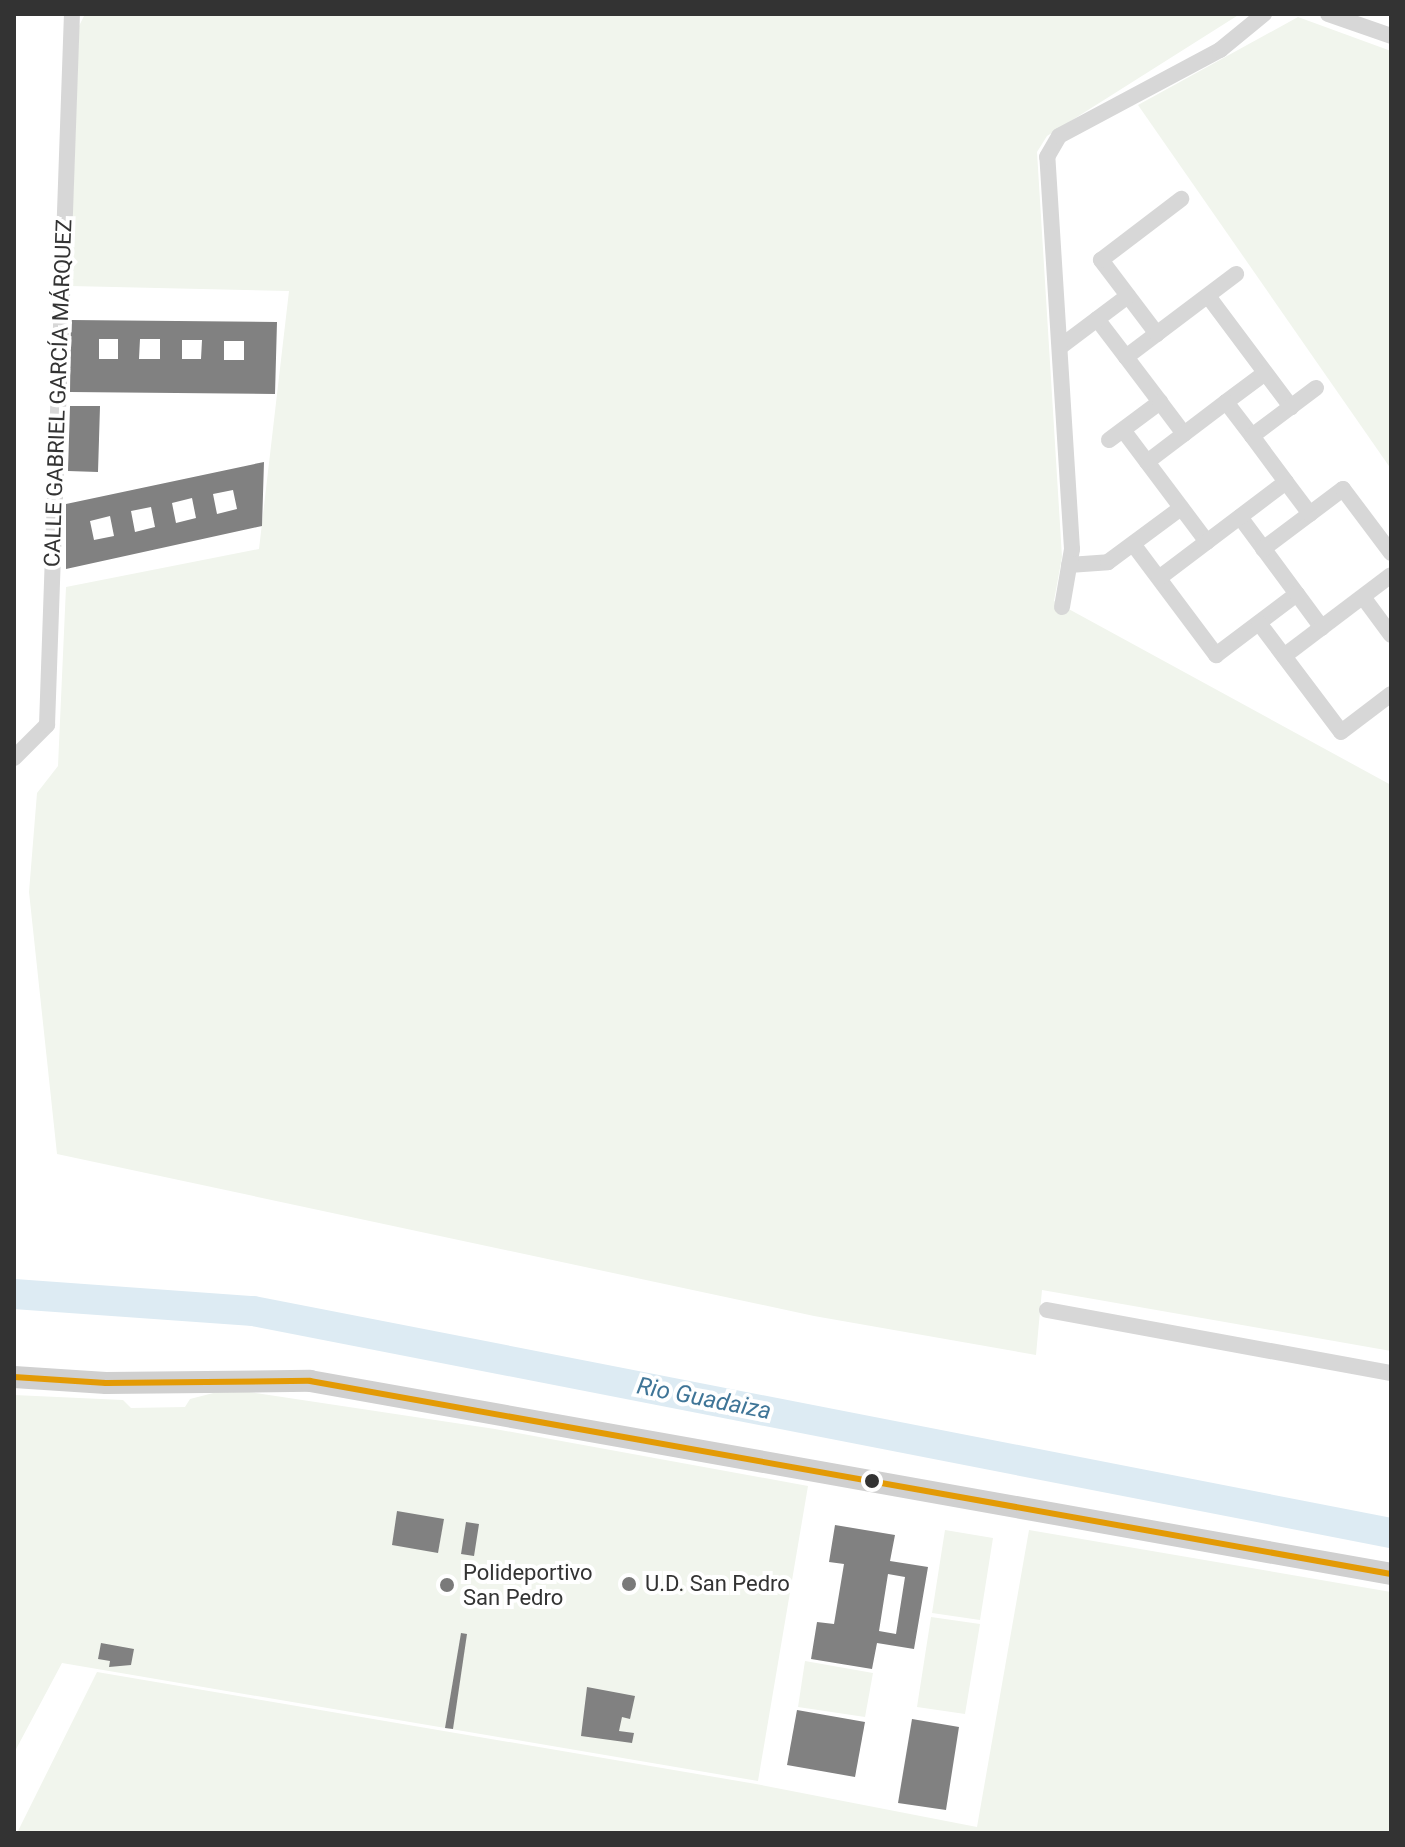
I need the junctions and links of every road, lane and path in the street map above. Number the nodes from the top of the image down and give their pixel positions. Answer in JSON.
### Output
{"nodes":[{"id":1,"x":72,"y":14,"type":"edge"},
{"id":2,"x":1264,"y":14,"type":"edge"},
{"id":3,"x":1328,"y":14,"type":"edge"},
{"id":4,"x":1391,"y":36,"type":"edge"},
{"id":5,"x":1181,"y":199,"type":"dead end"},
{"id":6,"x":1236,"y":274,"type":"dead end"},
{"id":7,"x":1128,"y":296,"type":"junction"},
{"id":8,"x":1208,"y":296,"type":"junction"},
{"id":9,"x":1097,"y":319,"type":"junction"},
{"id":10,"x":1157,"y":334,"type":"junction"},
{"id":11,"x":1060,"y":347,"type":"junction"},
{"id":12,"x":1126,"y":357,"type":"junction"},
{"id":13,"x":1265,"y":373,"type":"junction"},
{"id":14,"x":1316,"y":388,"type":"dead end"},
{"id":15,"x":1160,"y":402,"type":"junction"},
{"id":16,"x":1226,"y":402,"type":"junction"},
{"id":17,"x":1291,"y":407,"type":"junction"},
{"id":18,"x":1184,"y":434,"type":"junction"},
{"id":19,"x":1252,"y":436,"type":"junction"},
{"id":20,"x":1147,"y":462,"type":"junction"},
{"id":21,"x":1286,"y":482,"type":"junction"},
{"id":22,"x":1181,"y":508,"type":"junction"},
{"id":23,"x":1310,"y":514,"type":"junction"},
{"id":24,"x":1240,"y":517,"type":"junction"},
{"id":25,"x":1207,"y":542,"type":"junction"},
{"id":26,"x":1133,"y":544,"type":"junction"},
{"id":27,"x":1263,"y":549,"type":"junction"},
{"id":28,"x":1391,"y":553,"type":"edge"},
{"id":29,"x":1069,"y":565,"type":"junction"},
{"id":30,"x":1391,"y":575,"type":"edge"},
{"id":31,"x":1159,"y":578,"type":"junction"},
{"id":32,"x":1297,"y":594,"type":"junction"},
{"id":33,"x":1363,"y":597,"type":"junction"},
{"id":34,"x":1062,"y":607,"type":"dead end"},
{"id":35,"x":1259,"y":623,"type":"junction"},
{"id":36,"x":1322,"y":628,"type":"junction"},
{"id":37,"x":1390,"y":630,"type":"edge"},
{"id":38,"x":1284,"y":656,"type":"junction"},
{"id":39,"x":1391,"y":694,"type":"edge"},
{"id":40,"x":14,"y":758,"type":"edge"},
{"id":41,"x":1047,"y":1310,"type":"dead end"},
{"id":42,"x":1391,"y":1373,"type":"edge"},
{"id":43,"x":14,"y":1377,"type":"edge"},
{"id":44,"x":1391,"y":1574,"type":"edge"}],
"edges":[{"from":1,"to":40,"type":"street","name":"CALLE GABRIEL GARCÍA MÁRQUEZ"},
{"from":2,"to":11,"type":"street"},
{"from":3,"to":4,"type":"street"},
{"from":5,"to":7,"type":"street"},
{"from":6,"to":8,"type":"street"},
{"from":7,"to":9,"type":"street"},
{"from":7,"to":10,"type":"street"},
{"from":8,"to":10,"type":"street"},
{"from":8,"to":13,"type":"street"},
{"from":9,"to":11,"type":"street"},
{"from":9,"to":12,"type":"street"},
{"from":10,"to":12,"type":"street"},
{"from":11,"to":29,"type":"street"},
{"from":12,"to":15,"type":"street"},
{"from":13,"to":16,"type":"street"},
{"from":13,"to":17,"type":"street"},
{"from":14,"to":17,"type":"street"},
{"from":15,"to":18,"type":"street"},
{"from":15,"to":20,"type":"street"},
{"from":16,"to":18,"type":"street"},
{"from":16,"to":19,"type":"street"},
{"from":17,"to":19,"type":"street"},
{"from":18,"to":20,"type":"street"},
{"from":19,"to":21,"type":"street"},
{"from":20,"to":22,"type":"street"},
{"from":21,"to":23,"type":"street"},
{"from":21,"to":24,"type":"street"},
{"from":22,"to":25,"type":"street"},
{"from":22,"to":26,"type":"street"},
{"from":23,"to":27,"type":"street"},
{"from":23,"to":28,"type":"street"},
{"from":24,"to":25,"type":"street"},
{"from":24,"to":27,"type":"street"},
{"from":25,"to":31,"type":"street"},
{"from":26,"to":29,"type":"street"},
{"from":26,"to":31,"type":"street"},
{"from":27,"to":32,"type":"street"},
{"from":29,"to":34,"type":"street"},
{"from":30,"to":33,"type":"street"},
{"from":31,"to":35,"type":"street"},
{"from":32,"to":35,"type":"street"},
{"from":32,"to":36,"type":"street"},
{"from":33,"to":36,"type":"street"},
{"from":33,"to":37,"type":"street"},
{"from":35,"to":38,"type":"street"},
{"from":36,"to":38,"type":"street"},
{"from":38,"to":39,"type":"street"},
{"from":41,"to":42,"type":"street"},
{"from":43,"to":44,"type":"street"}]}
